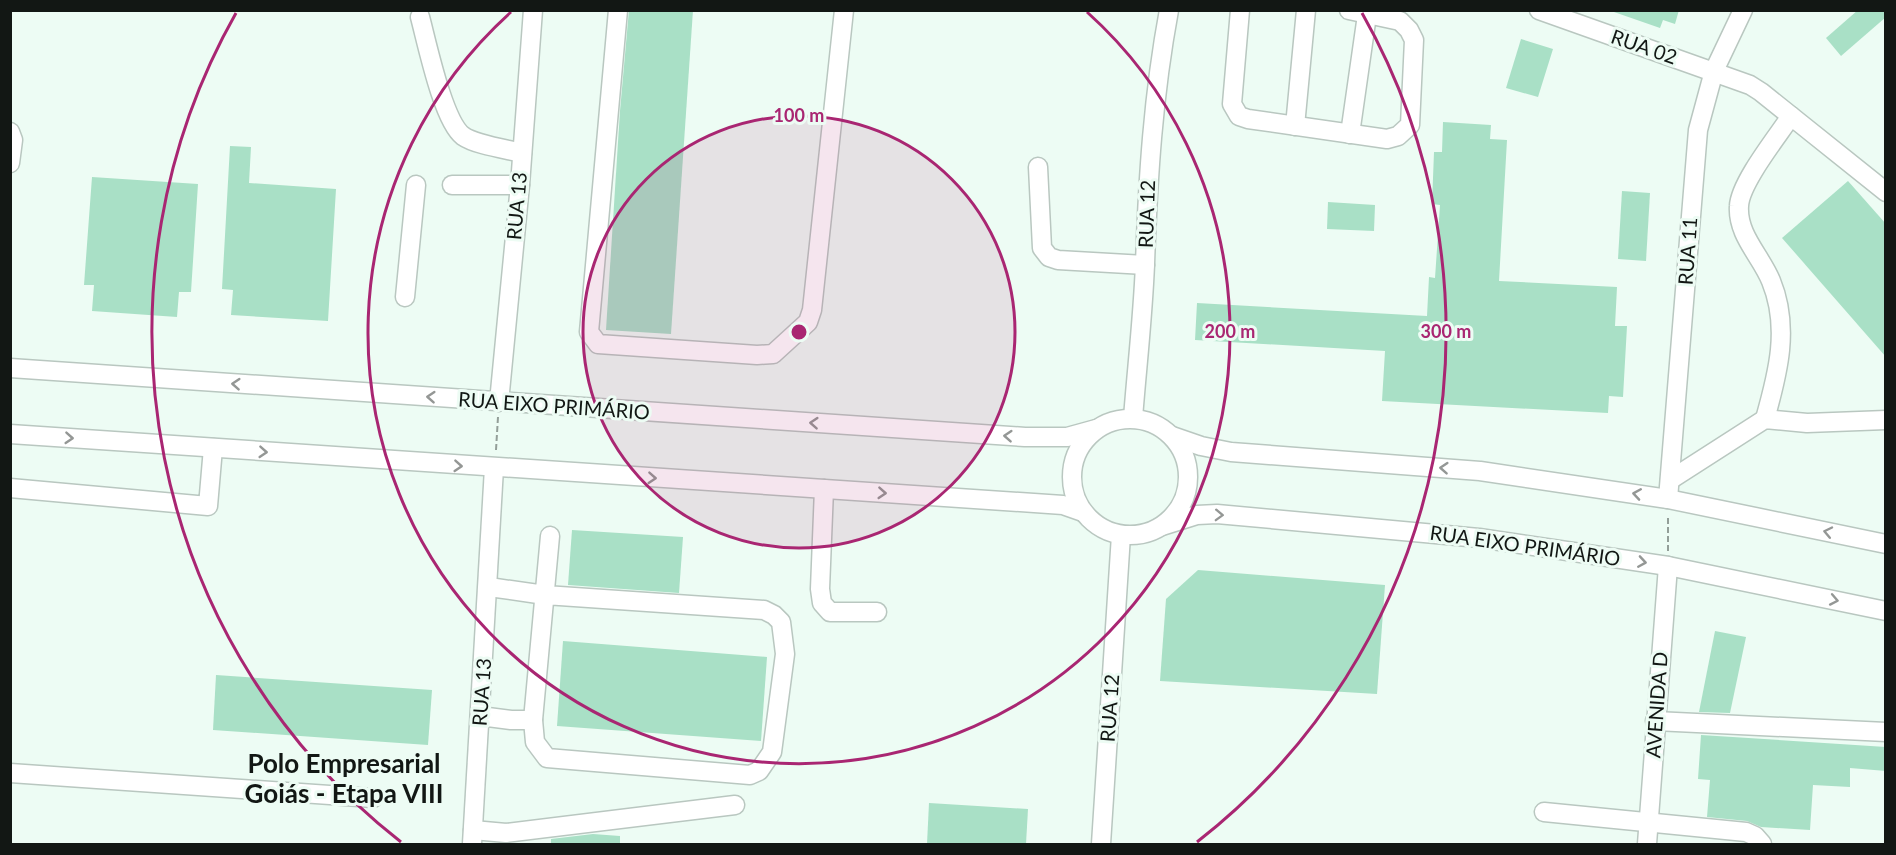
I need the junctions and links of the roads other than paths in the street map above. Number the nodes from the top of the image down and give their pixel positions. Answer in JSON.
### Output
{"nodes":[{"id":1,"x":532,"y":10,"type":"edge"},
{"id":2,"x":618,"y":10,"type":"edge"},
{"id":3,"x":844,"y":10,"type":"edge"},
{"id":4,"x":1169,"y":10,"type":"edge"},
{"id":5,"x":1240,"y":10,"type":"edge"},
{"id":6,"x":1306,"y":10,"type":"edge"},
{"id":7,"x":1349,"y":10,"type":"edge"},
{"id":8,"x":1539,"y":10,"type":"edge"},
{"id":9,"x":1743,"y":10,"type":"edge"},
{"id":10,"x":1367,"y":15,"type":"junction"},
{"id":11,"x":420,"y":17,"type":"dead end"},
{"id":12,"x":1714,"y":71,"type":"junction"},
{"id":13,"x":1791,"y":116,"type":"junction"},
{"id":14,"x":1295,"y":126,"type":"junction"},
{"id":15,"x":10,"y":132,"type":"edge"},
{"id":16,"x":1350,"y":134,"type":"junction"},
{"id":17,"x":522,"y":153,"type":"junction"},
{"id":18,"x":10,"y":163,"type":"edge"},
{"id":19,"x":1038,"y":167,"type":"dead end"},
{"id":20,"x":416,"y":185,"type":"dead end"},
{"id":21,"x":452,"y":185,"type":"dead end"},
{"id":22,"x":520,"y":185,"type":"junction"},
{"id":23,"x":1886,"y":192,"type":"edge"},
{"id":24,"x":1145,"y":265,"type":"junction"},
{"id":25,"x":405,"y":297,"type":"dead end"},
{"id":26,"x":10,"y":368,"type":"edge"},
{"id":27,"x":499,"y":402,"type":"junction"},
{"id":28,"x":1134,"y":418,"type":"junction"},
{"id":29,"x":1765,"y":419,"type":"junction"},
{"id":30,"x":1886,"y":420,"type":"edge"},
{"id":31,"x":1096,"y":429,"type":"junction"},
{"id":32,"x":10,"y":434,"type":"edge"},
{"id":33,"x":1172,"y":436,"type":"junction"},
{"id":34,"x":213,"y":448,"type":"junction"},
{"id":35,"x":494,"y":468,"type":"junction"},
{"id":36,"x":1670,"y":480,"type":"junction"},
{"id":37,"x":10,"y":488,"type":"edge"},
{"id":38,"x":824,"y":489,"type":"junction"},
{"id":39,"x":1668,"y":499,"type":"junction"},
{"id":40,"x":1083,"y":512,"type":"junction"},
{"id":41,"x":1162,"y":526,"type":"junction"},
{"id":42,"x":1121,"y":535,"type":"junction"},
{"id":43,"x":550,"y":536,"type":"dead end"},
{"id":44,"x":1886,"y":544,"type":"edge"},
{"id":45,"x":1668,"y":566,"type":"junction"},
{"id":46,"x":489,"y":587,"type":"junction"},
{"id":47,"x":545,"y":595,"type":"junction"},
{"id":48,"x":1886,"y":611,"type":"edge"},
{"id":49,"x":877,"y":612,"type":"dead end"},
{"id":50,"x":480,"y":716,"type":"junction"},
{"id":51,"x":533,"y":720,"type":"junction"},
{"id":52,"x":1655,"y":721,"type":"junction"},
{"id":53,"x":1886,"y":732,"type":"edge"},
{"id":54,"x":10,"y":773,"type":"edge"},
{"id":55,"x":373,"y":798,"type":"dead end"},
{"id":56,"x":735,"y":805,"type":"dead end"},
{"id":57,"x":1544,"y":812,"type":"dead end"},
{"id":58,"x":1648,"y":822,"type":"junction"},
{"id":59,"x":473,"y":837,"type":"edge"},
{"id":60,"x":1101,"y":844,"type":"edge"},
{"id":61,"x":1647,"y":844,"type":"edge"},
{"id":62,"x":1762,"y":844,"type":"edge"}],
"edges":[{"from":1,"to":17,"type":"street","name":"RUA 13"},
{"from":2,"to":3,"type":"street"},
{"from":4,"to":24,"type":"street","name":"RUA 12"},
{"from":5,"to":14,"type":"street"},
{"from":6,"to":14,"type":"street"},
{"from":7,"to":10,"type":"street"},
{"from":8,"to":12,"type":"street","name":"RUA 02"},
{"from":9,"to":12,"type":"street","name":"RUA 11"},
{"from":10,"to":16,"type":"street"},
{"from":10,"to":16,"type":"street"},
{"from":11,"to":17,"type":"street"},
{"from":12,"to":13,"type":"street","name":"RUA 02"},
{"from":12,"to":36,"type":"street","name":"RUA 11"},
{"from":13,"to":23,"type":"street","name":"RUA 02"},
{"from":13,"to":29,"type":"street"},
{"from":14,"to":16,"type":"street"},
{"from":15,"to":18,"type":"street"},
{"from":17,"to":22,"type":"street","name":"RUA 13"},
{"from":19,"to":24,"type":"street"},
{"from":20,"to":25,"type":"street"},
{"from":21,"to":22,"type":"street"},
{"from":22,"to":27,"type":"street","name":"RUA 13"},
{"from":24,"to":28,"type":"street","name":"RUA 12"},
{"from":27,"to":26,"type":"street","name":"RUA EIXO PRIMÁRIO","one_way":true},
{"from":31,"to":27,"type":"street","name":"RUA EIXO PRIMÁRIO","one_way":true},
{"from":28,"to":31,"type":"street"},
{"from":28,"to":33,"type":"street"},
{"from":29,"to":30,"type":"street"},
{"from":29,"to":36,"type":"street"},
{"from":31,"to":40,"type":"street"},
{"from":32,"to":34,"type":"street","one_way":true},
{"from":39,"to":33,"type":"street","one_way":true},
{"from":33,"to":41,"type":"street"},
{"from":34,"to":35,"type":"street","one_way":true},
{"from":34,"to":37,"type":"street"},
{"from":35,"to":38,"type":"street","one_way":true},
{"from":35,"to":46,"type":"street","name":"RUA 13"},
{"from":36,"to":39,"type":"street","name":"RUA 11"},
{"from":38,"to":40,"type":"street","one_way":true},
{"from":38,"to":49,"type":"street"},
{"from":44,"to":39,"type":"street","one_way":true},
{"from":40,"to":42,"type":"street"},
{"from":41,"to":42,"type":"street"},
{"from":41,"to":45,"type":"street","name":"RUA EIXO PRIMÁRIO","one_way":true},
{"from":42,"to":60,"type":"street","name":"RUA 12"},
{"from":43,"to":47,"type":"street"},
{"from":45,"to":48,"type":"street","name":"RUA EIXO PRIMÁRIO","one_way":true},
{"from":45,"to":52,"type":"street","name":"AVENIDA D"},
{"from":46,"to":47,"type":"street"},
{"from":46,"to":50,"type":"street","name":"RUA 13"},
{"from":47,"to":51,"type":"street"},
{"from":47,"to":51,"type":"street"},
{"from":50,"to":51,"type":"street"},
{"from":50,"to":59,"type":"street","name":"RUA 13"},
{"from":52,"to":53,"type":"street"},
{"from":52,"to":58,"type":"street","name":"AVENIDA D"},
{"from":54,"to":55,"type":"street"},
{"from":56,"to":59,"type":"street"},
{"from":57,"to":58,"type":"street"},
{"from":58,"to":61,"type":"street","name":"AVENIDA D"},
{"from":58,"to":62,"type":"street"}]}
